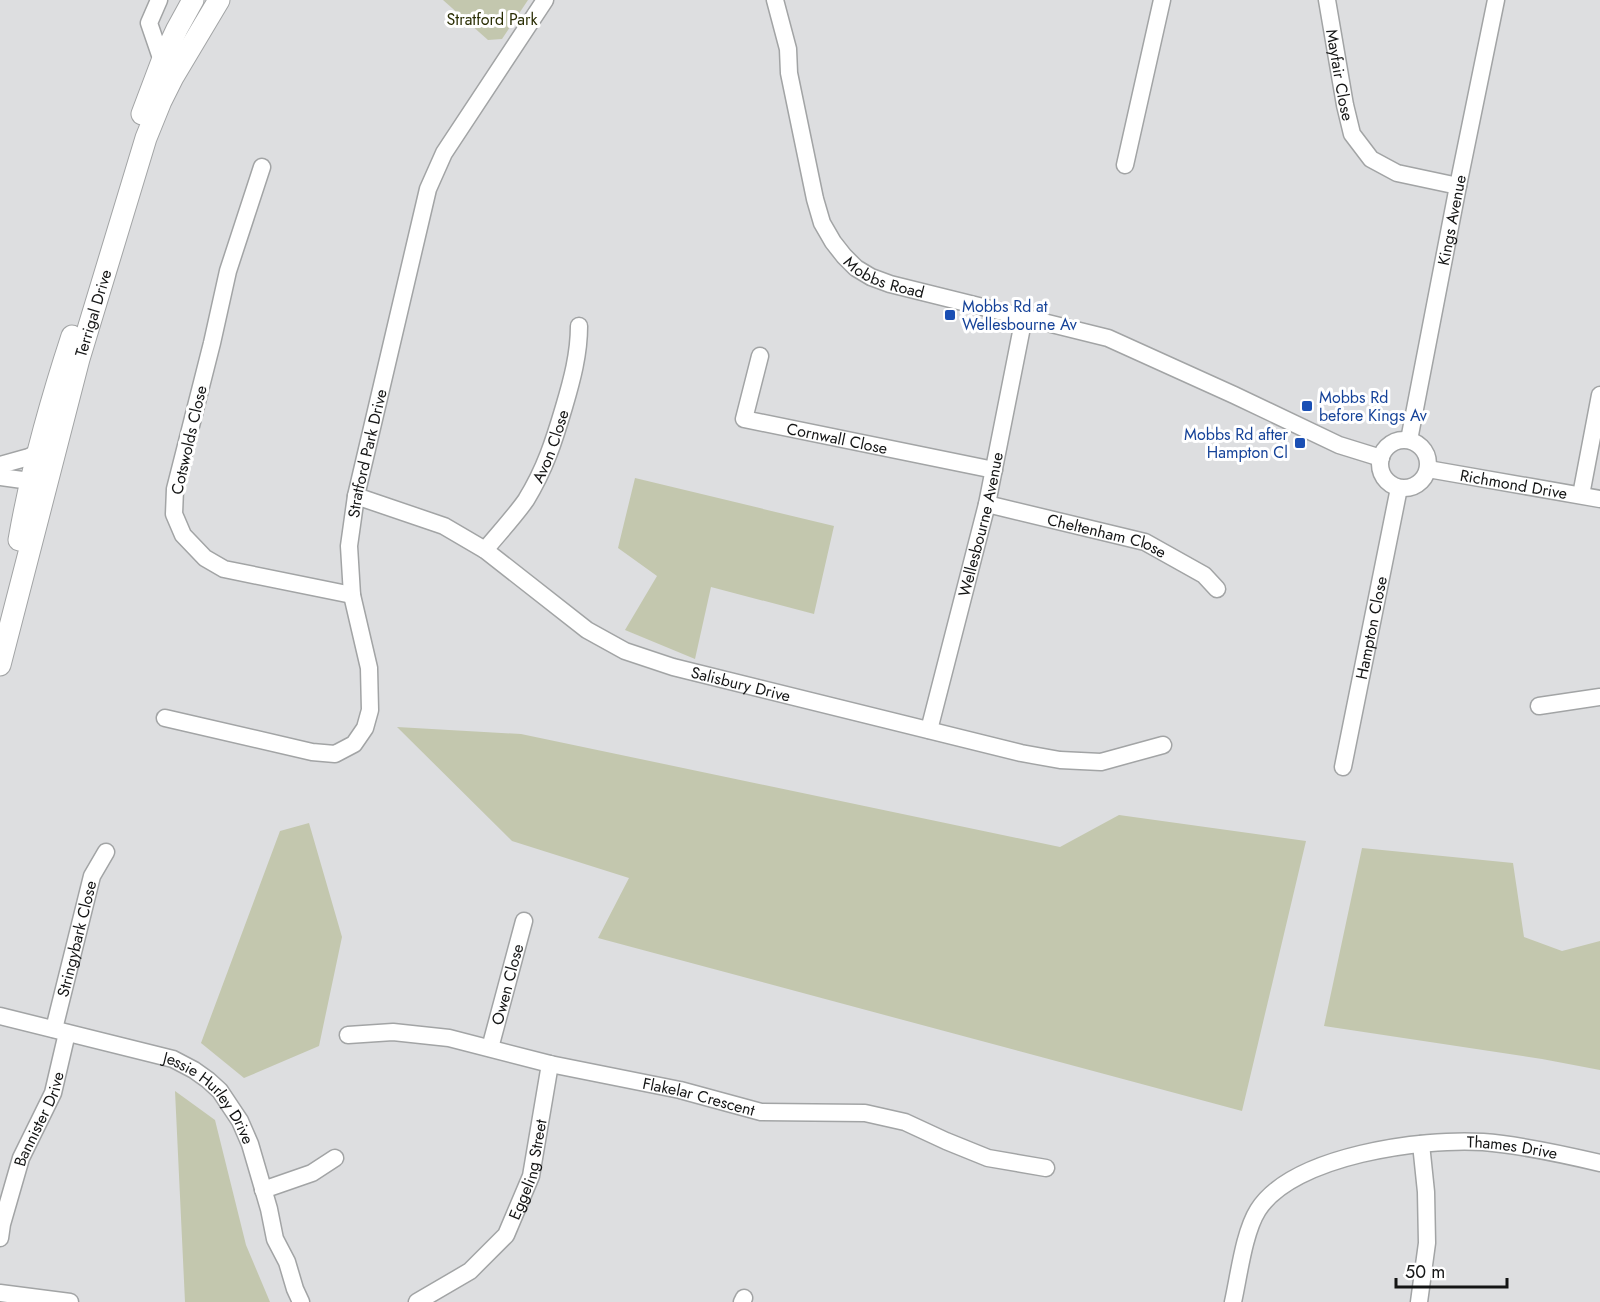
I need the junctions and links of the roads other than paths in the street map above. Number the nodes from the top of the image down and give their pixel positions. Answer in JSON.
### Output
{"nodes":[{"id":1,"x":159,"y":0,"type":"edge"},
{"id":2,"x":219,"y":0,"type":"edge"},
{"id":3,"x":545,"y":0,"type":"edge"},
{"id":4,"x":775,"y":0,"type":"edge"},
{"id":5,"x":1162,"y":0,"type":"edge"},
{"id":6,"x":1327,"y":0,"type":"edge"},
{"id":7,"x":1496,"y":0,"type":"edge"},
{"id":8,"x":194,"y":1,"type":"edge"},
{"id":9,"x":162,"y":61,"type":"junction"},
{"id":10,"x":1125,"y":165,"type":"dead end"},
{"id":11,"x":262,"y":167,"type":"dead end"},
{"id":12,"x":1458,"y":186,"type":"junction"},
{"id":13,"x":1024,"y":317,"type":"junction"},
{"id":14,"x":579,"y":326,"type":"dead end"},
{"id":15,"x":760,"y":356,"type":"dead end"},
{"id":16,"x":1600,"y":395,"type":"edge"},
{"id":17,"x":1409,"y":440,"type":"junction"},
{"id":18,"x":45,"y":457,"type":"junction"},
{"id":19,"x":1381,"y":458,"type":"junction"},
{"id":20,"x":0,"y":465,"type":"edge"},
{"id":21,"x":1428,"y":469,"type":"junction"},
{"id":22,"x":994,"y":470,"type":"junction"},
{"id":23,"x":0,"y":477,"type":"edge"},
{"id":24,"x":30,"y":481,"type":"junction"},
{"id":25,"x":1399,"y":488,"type":"junction"},
{"id":26,"x":1581,"y":495,"type":"junction"},
{"id":27,"x":356,"y":496,"type":"junction"},
{"id":28,"x":1600,"y":499,"type":"edge"},
{"id":29,"x":987,"y":504,"type":"junction"},
{"id":30,"x":485,"y":550,"type":"junction"},
{"id":31,"x":1217,"y":589,"type":"dead end"},
{"id":32,"x":352,"y":595,"type":"junction"},
{"id":33,"x":6,"y":640,"type":"junction"},
{"id":34,"x":0,"y":665,"type":"edge"},
{"id":35,"x":1600,"y":697,"type":"edge"},
{"id":36,"x":1539,"y":706,"type":"dead end"},
{"id":37,"x":165,"y":718,"type":"dead end"},
{"id":38,"x":928,"y":730,"type":"junction"},
{"id":39,"x":1163,"y":745,"type":"dead end"},
{"id":40,"x":1343,"y":767,"type":"dead end"},
{"id":41,"x":106,"y":852,"type":"dead end"},
{"id":42,"x":524,"y":921,"type":"dead end"},
{"id":43,"x":0,"y":1016,"type":"edge"},
{"id":44,"x":61,"y":1031,"type":"junction"},
{"id":45,"x":348,"y":1035,"type":"dead end"},
{"id":46,"x":490,"y":1048,"type":"junction"},
{"id":47,"x":550,"y":1064,"type":"junction"},
{"id":48,"x":1421,"y":1144,"type":"junction"},
{"id":49,"x":335,"y":1158,"type":"dead end"},
{"id":50,"x":1600,"y":1163,"type":"edge"},
{"id":51,"x":1046,"y":1168,"type":"dead end"},
{"id":52,"x":263,"y":1190,"type":"junction"},
{"id":53,"x":0,"y":1238,"type":"edge"},
{"id":54,"x":0,"y":1293,"type":"edge"},
{"id":55,"x":70,"y":1302,"type":"edge"},
{"id":56,"x":301,"y":1302,"type":"edge"},
{"id":57,"x":417,"y":1302,"type":"edge"},
{"id":58,"x":1233,"y":1302,"type":"edge"},
{"id":59,"x":1420,"y":1302,"type":"edge"}],
"edges":[{"from":1,"to":9,"type":"street"},
{"from":2,"to":18,"type":"main road","name":"Terrigal Drive"},
{"from":3,"to":27,"type":"street","name":"Stratford Park Drive"},
{"from":4,"to":13,"type":"street","name":"Mobbs Road"},
{"from":5,"to":10,"type":"street"},
{"from":6,"to":12,"type":"street","name":"Mayfair Close"},
{"from":7,"to":12,"type":"street","name":"Kings Avenue"},
{"from":8,"to":9,"type":"main road","name":"Terrigal Drive"},
{"from":9,"to":18,"type":"main road","name":"Terrigal Drive"},
{"from":11,"to":32,"type":"street","name":"Cotswolds Close"},
{"from":12,"to":17,"type":"street","name":"Kings Avenue"},
{"from":13,"to":19,"type":"street","name":"Mobbs Road"},
{"from":13,"to":22,"type":"street","name":"Wellesbourne Avenue"},
{"from":14,"to":30,"type":"street","name":"Avon Close"},
{"from":15,"to":22,"type":"street","name":"Cornwall Close"},
{"from":16,"to":26,"type":"street"},
{"from":17,"to":19,"type":"street"},
{"from":17,"to":21,"type":"street"},
{"from":18,"to":20,"type":"street"},
{"from":18,"to":24,"type":"main road"},
{"from":18,"to":33,"type":"main road","name":"Terrigal Drive"},
{"from":19,"to":25,"type":"street"},
{"from":21,"to":25,"type":"street"},
{"from":21,"to":26,"type":"street","name":"Richmond Drive"},
{"from":22,"to":29,"type":"street","name":"Wellesbourne Avenue"},
{"from":23,"to":24,"type":"street"},
{"from":24,"to":33,"type":"main road","name":"Terrigal Drive"},
{"from":25,"to":40,"type":"street","name":"Hampton Close"},
{"from":26,"to":28,"type":"street","name":"Richmond Drive"},
{"from":27,"to":30,"type":"street","name":"Salisbury Drive"},
{"from":27,"to":32,"type":"street","name":"Stratford Park Drive"},
{"from":29,"to":31,"type":"street","name":"Cheltenham Close"},
{"from":29,"to":38,"type":"street","name":"Wellesbourne Avenue"},
{"from":30,"to":38,"type":"street","name":"Salisbury Drive"},
{"from":32,"to":37,"type":"street","name":"Stratford Park Drive"},
{"from":33,"to":34,"type":"main road","name":"Terrigal Drive"},
{"from":35,"to":36,"type":"street"},
{"from":38,"to":39,"type":"street","name":"Salisbury Drive"},
{"from":41,"to":44,"type":"street","name":"Stringybark Close"},
{"from":42,"to":46,"type":"street","name":"Owen Close"},
{"from":43,"to":44,"type":"street","name":"Jessie Hurley Drive"},
{"from":44,"to":52,"type":"street","name":"Jessie Hurley Drive"},
{"from":44,"to":53,"type":"street","name":"Bannister Drive"},
{"from":45,"to":46,"type":"street","name":"Flakelar Crescent"},
{"from":46,"to":47,"type":"street","name":"Flakelar Crescent"},
{"from":47,"to":51,"type":"street","name":"Flakelar Crescent"},
{"from":47,"to":57,"type":"street","name":"Eggeling Street"},
{"from":48,"to":50,"type":"street","name":"Thames Drive"},
{"from":48,"to":58,"type":"street","name":"Thames Drive"},
{"from":48,"to":59,"type":"street"},
{"from":49,"to":52,"type":"street"},
{"from":52,"to":56,"type":"street","name":"Jessie Hurley Drive"},
{"from":54,"to":55,"type":"street"}]}
